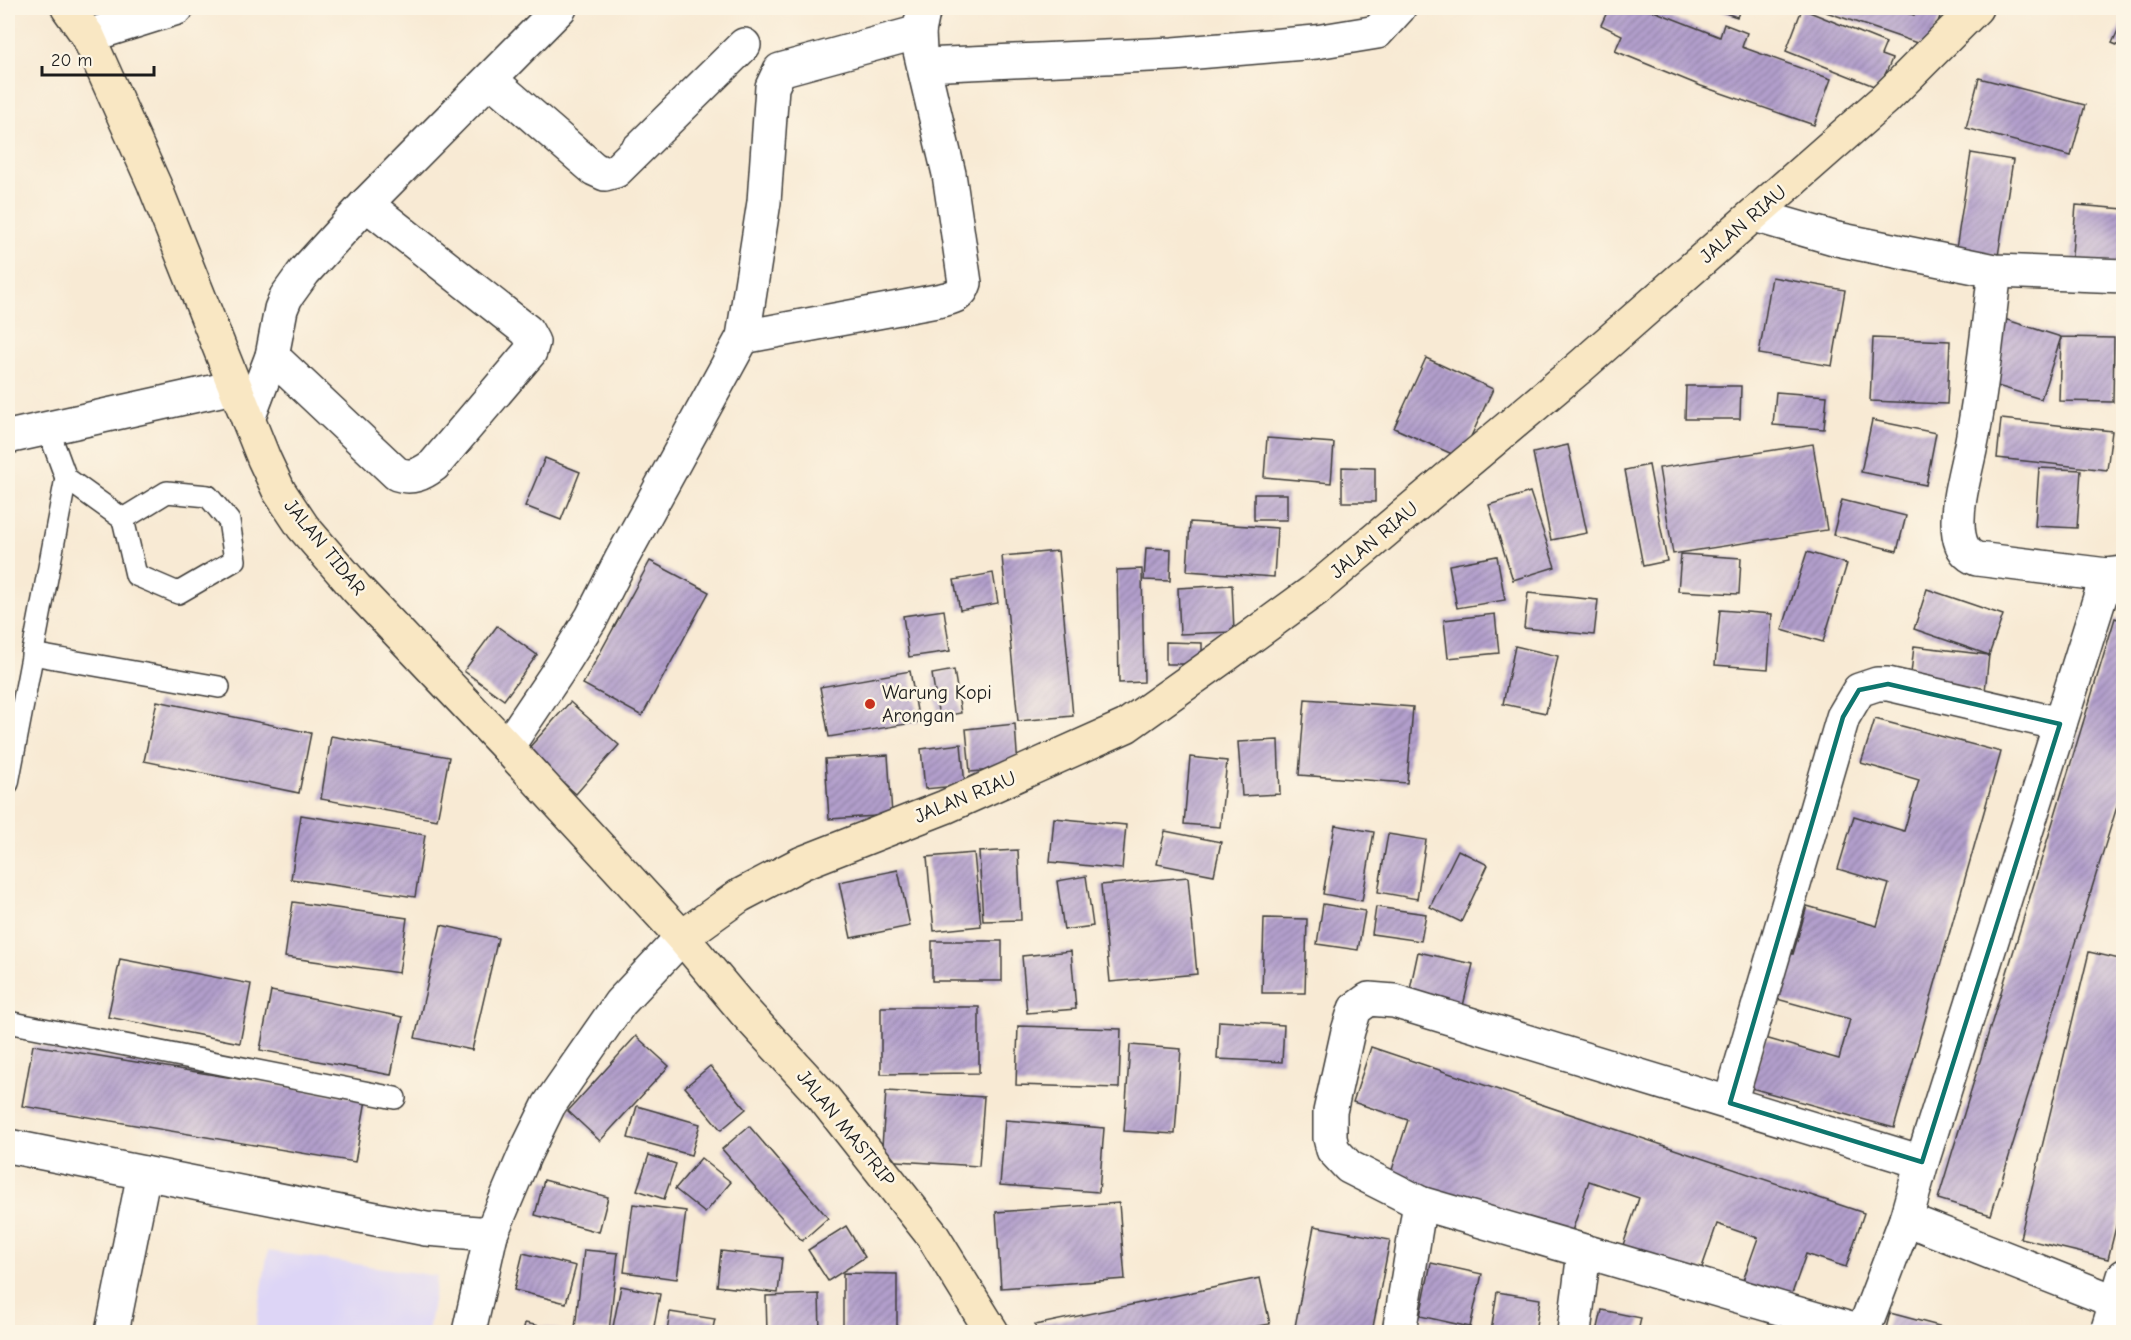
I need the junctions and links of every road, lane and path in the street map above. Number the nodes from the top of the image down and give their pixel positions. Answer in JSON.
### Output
{"nodes":[{"id":1,"x":68,"y":8,"type":"edge"},
{"id":2,"x":177,"y":8,"type":"edge"},
{"id":3,"x":560,"y":8,"type":"edge"},
{"id":4,"x":1399,"y":8,"type":"edge"},
{"id":5,"x":1976,"y":8,"type":"edge"},
{"id":6,"x":922,"y":20,"type":"edge"},
{"id":7,"x":88,"y":36,"type":"junction"},
{"id":8,"x":744,"y":45,"type":"dead end"},
{"id":9,"x":924,"y":65,"type":"junction"},
{"id":10,"x":491,"y":80,"type":"junction"},
{"id":11,"x":366,"y":204,"type":"junction"},
{"id":12,"x":1754,"y":215,"type":"junction"},
{"id":13,"x":1995,"y":271,"type":"junction"},
{"id":14,"x":2124,"y":276,"type":"edge"},
{"id":15,"x":743,"y":337,"type":"junction"},
{"id":16,"x":272,"y":356,"type":"junction"},
{"id":17,"x":234,"y":387,"type":"junction"},
{"id":18,"x":248,"y":419,"type":"junction"},
{"id":19,"x":48,"y":429,"type":"junction"},
{"id":20,"x":8,"y":437,"type":"edge"},
{"id":21,"x":66,"y":478,"type":"junction"},
{"id":22,"x":123,"y":519,"type":"junction"},
{"id":23,"x":2115,"y":574,"type":"edge"},
{"id":24,"x":32,"y":654,"type":"junction"},
{"id":25,"x":219,"y":687,"type":"dead end"},
{"id":26,"x":2060,"y":724,"type":"junction"},
{"id":27,"x":507,"y":747,"type":"junction"},
{"id":28,"x":8,"y":783,"type":"edge"},
{"id":29,"x":682,"y":937,"type":"junction"},
{"id":30,"x":8,"y":1022,"type":"edge"},
{"id":31,"x":395,"y":1098,"type":"dead end"},
{"id":32,"x":1730,"y":1103,"type":"junction"},
{"id":33,"x":8,"y":1146,"type":"edge"},
{"id":34,"x":1922,"y":1162,"type":"junction"},
{"id":35,"x":144,"y":1173,"type":"junction"},
{"id":36,"x":1420,"y":1203,"type":"junction"},
{"id":37,"x":1906,"y":1220,"type":"junction"},
{"id":38,"x":491,"y":1234,"type":"junction"},
{"id":39,"x":1584,"y":1252,"type":"junction"},
{"id":40,"x":2117,"y":1304,"type":"edge"},
{"id":41,"x":112,"y":1332,"type":"edge"},
{"id":42,"x":469,"y":1332,"type":"edge"},
{"id":43,"x":992,"y":1332,"type":"edge"},
{"id":44,"x":1399,"y":1332,"type":"edge"},
{"id":45,"x":1574,"y":1332,"type":"edge"},
{"id":46,"x":1862,"y":1332,"type":"edge"}],
"edges":[{"from":1,"to":7,"type":"main road","name":"JALAN TIDAR"},
{"from":2,"to":7,"type":"street"},
{"from":3,"to":10,"type":"street"},
{"from":4,"to":9,"type":"street"},
{"from":5,"to":12,"type":"main road","name":"JALAN RIAU"},
{"from":6,"to":9,"type":"street"},
{"from":6,"to":15,"type":"street"},
{"from":7,"to":17,"type":"main road","name":"JALAN TIDAR"},
{"from":8,"to":10,"type":"street"},
{"from":9,"to":15,"type":"street"},
{"from":10,"to":11,"type":"street"},
{"from":11,"to":16,"type":"street"},
{"from":11,"to":16,"type":"street"},
{"from":12,"to":13,"type":"street"},
{"from":12,"to":29,"type":"main road","name":"JALAN RIAU"},
{"from":13,"to":14,"type":"street"},
{"from":13,"to":23,"type":"street"},
{"from":15,"to":27,"type":"street"},
{"from":16,"to":18,"type":"street"},
{"from":17,"to":18,"type":"main road","name":"JALAN TIDAR"},
{"from":17,"to":19,"type":"street"},
{"from":18,"to":27,"type":"main road","name":"JALAN TIDAR"},
{"from":19,"to":20,"type":"street"},
{"from":19,"to":21,"type":"lane"},
{"from":21,"to":22,"type":"lane"},
{"from":21,"to":24,"type":"lane"},
{"from":22,"to":22,"type":"lane"},
{"from":23,"to":26,"type":"street"},
{"from":24,"to":25,"type":"lane"},
{"from":24,"to":28,"type":"lane"},
{"from":26,"to":32,"type":"street"},
{"from":26,"to":34,"type":"street"},
{"from":27,"to":29,"type":"main road","name":"JALAN TIDAR"},
{"from":29,"to":38,"type":"street"},
{"from":29,"to":43,"type":"main road","name":"JALAN MASTRIP"},
{"from":30,"to":31,"type":"lane"},
{"from":32,"to":34,"type":"street"},
{"from":32,"to":36,"type":"street"},
{"from":33,"to":35,"type":"street"},
{"from":34,"to":37,"type":"street"},
{"from":35,"to":38,"type":"street"},
{"from":35,"to":41,"type":"street"},
{"from":36,"to":39,"type":"street"},
{"from":36,"to":44,"type":"street"},
{"from":37,"to":40,"type":"street"},
{"from":37,"to":46,"type":"street"},
{"from":38,"to":42,"type":"street"},
{"from":39,"to":45,"type":"street"},
{"from":39,"to":46,"type":"street"}]}
